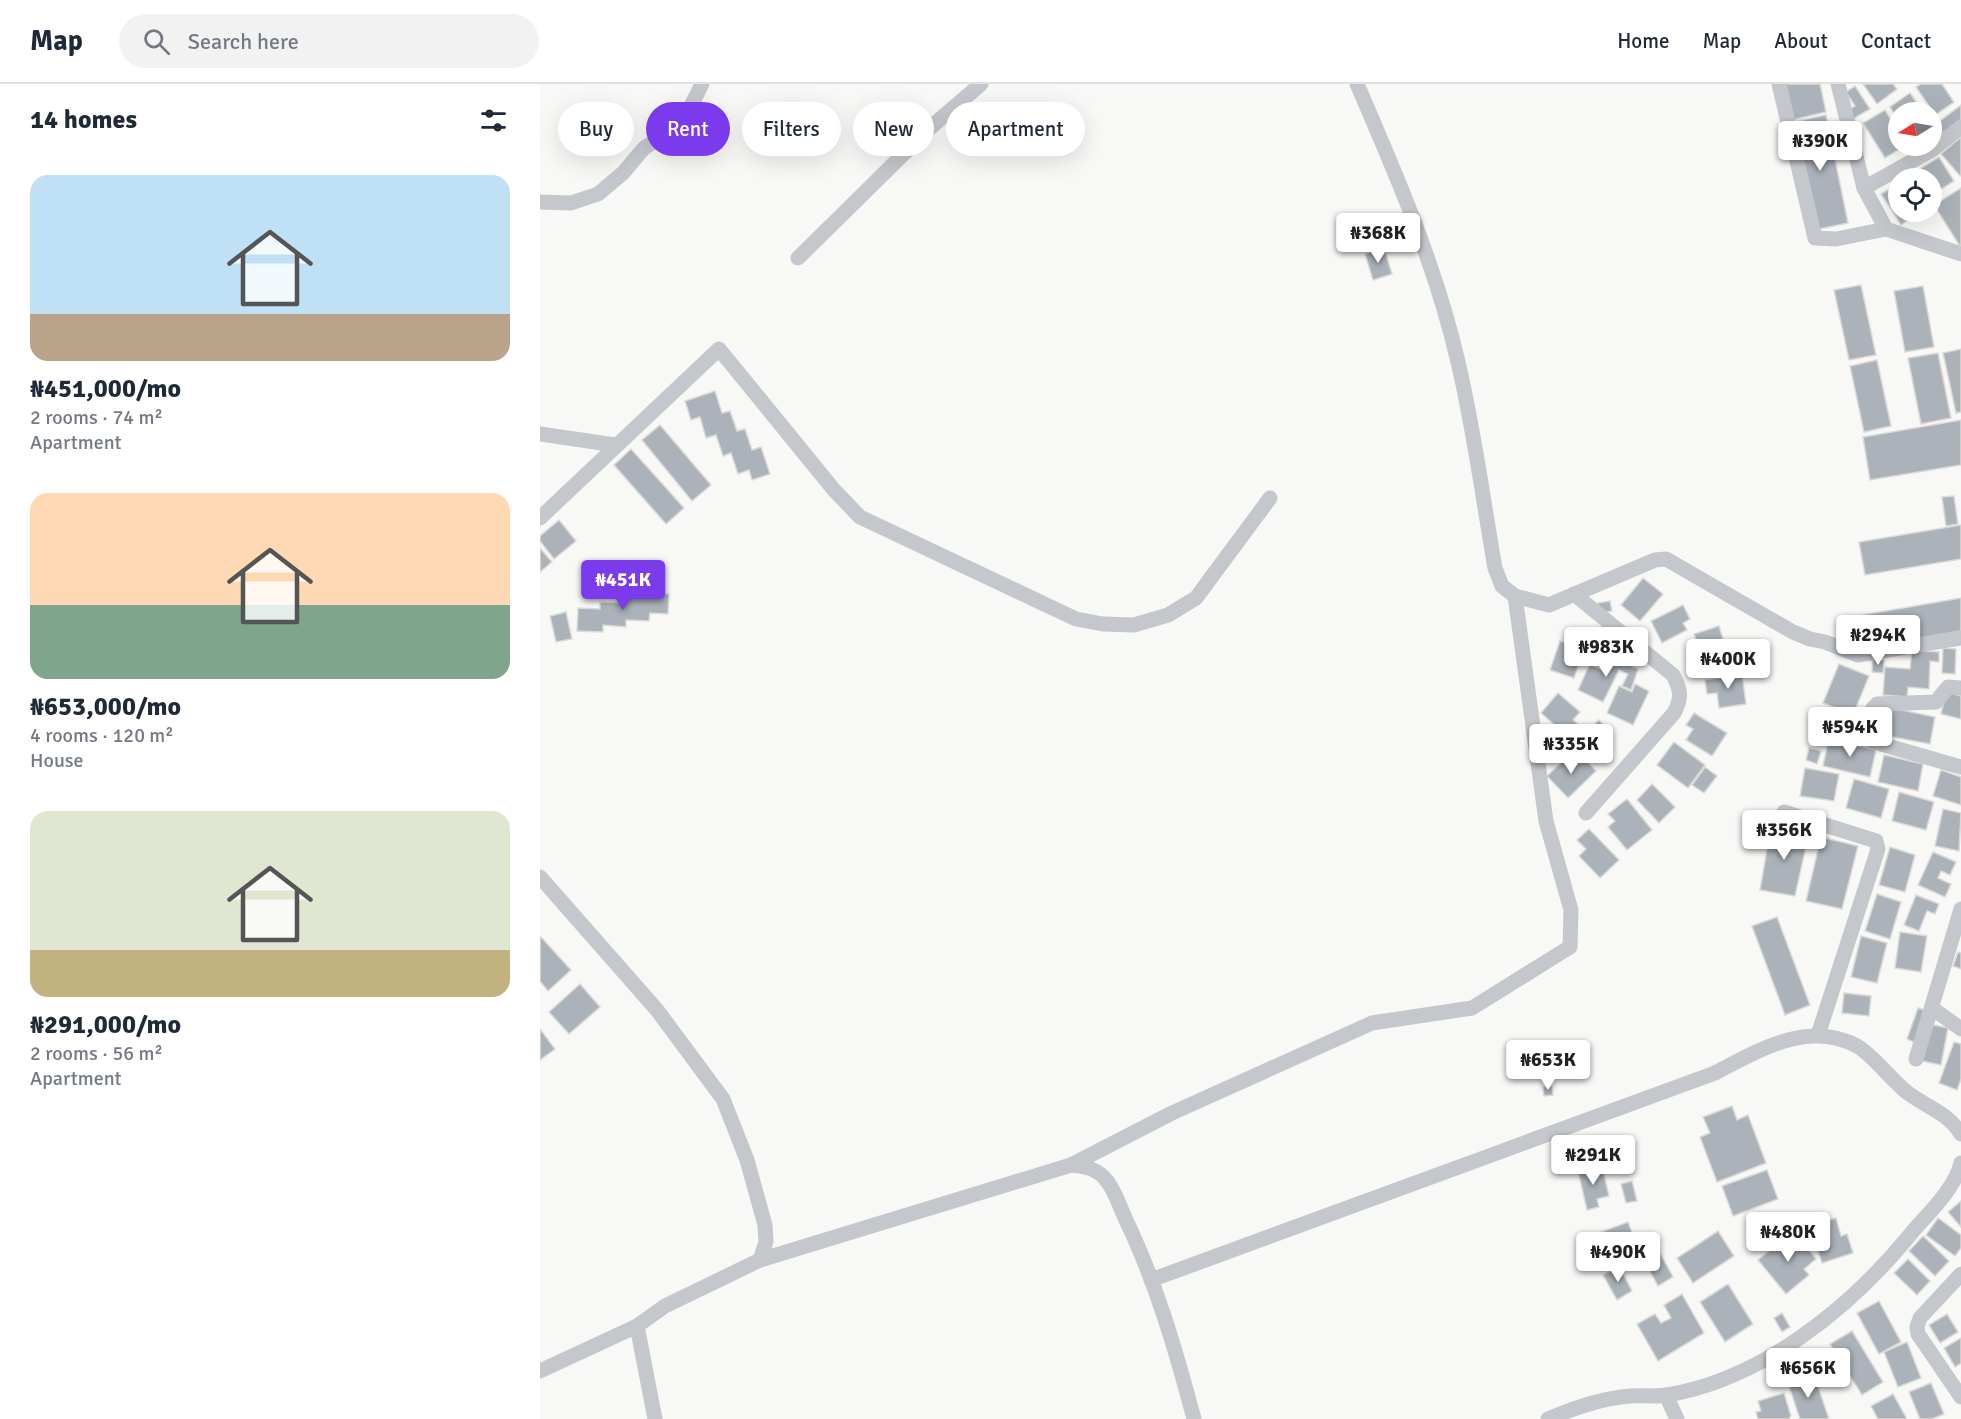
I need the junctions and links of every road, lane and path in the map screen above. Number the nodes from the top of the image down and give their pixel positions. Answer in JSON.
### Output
{"nodes":[{"id":1,"x":702,"y":84,"type":"edge"},
{"id":2,"x":981,"y":84,"type":"edge"},
{"id":3,"x":1357,"y":84,"type":"edge"},
{"id":4,"x":1779,"y":84,"type":"edge"},
{"id":5,"x":1838,"y":84,"type":"edge"},
{"id":6,"x":1961,"y":127,"type":"edge"},
{"id":7,"x":1864,"y":188,"type":"junction"},
{"id":8,"x":540,"y":202,"type":"edge"},
{"id":9,"x":1886,"y":229,"type":"junction"},
{"id":10,"x":1961,"y":254,"type":"edge"},
{"id":11,"x":798,"y":258,"type":"dead end"},
{"id":12,"x":540,"y":434,"type":"edge"},
{"id":13,"x":615,"y":445,"type":"junction"},
{"id":14,"x":1270,"y":498,"type":"dead end"},
{"id":15,"x":540,"y":518,"type":"edge"},
{"id":16,"x":1575,"y":594,"type":"junction"},
{"id":17,"x":1515,"y":596,"type":"junction"},
{"id":18,"x":1961,"y":638,"type":"edge"},
{"id":19,"x":1961,"y":688,"type":"edge"},
{"id":20,"x":1961,"y":767,"type":"edge"},
{"id":21,"x":1784,"y":812,"type":"dead end"},
{"id":22,"x":1586,"y":813,"type":"dead end"},
{"id":23,"x":540,"y":877,"type":"edge"},
{"id":24,"x":1961,"y":909,"type":"edge"},
{"id":25,"x":1932,"y":1008,"type":"junction"},
{"id":26,"x":1961,"y":1029,"type":"edge"},
{"id":27,"x":1818,"y":1035,"type":"junction"},
{"id":28,"x":1916,"y":1059,"type":"dead end"},
{"id":29,"x":1961,"y":1134,"type":"edge"},
{"id":30,"x":1961,"y":1163,"type":"edge"},
{"id":31,"x":1071,"y":1165,"type":"junction"},
{"id":32,"x":760,"y":1260,"type":"junction"},
{"id":33,"x":1961,"y":1274,"type":"edge"},
{"id":34,"x":1151,"y":1280,"type":"junction"},
{"id":35,"x":637,"y":1326,"type":"junction"},
{"id":36,"x":540,"y":1371,"type":"edge"},
{"id":37,"x":1666,"y":1395,"type":"junction"},
{"id":38,"x":1961,"y":1397,"type":"edge"},
{"id":39,"x":656,"y":1419,"type":"edge"},
{"id":40,"x":1194,"y":1419,"type":"edge"},
{"id":41,"x":1548,"y":1419,"type":"edge"},
{"id":42,"x":1677,"y":1419,"type":"edge"}],
"edges":[{"from":1,"to":8,"type":"street"},
{"from":2,"to":11,"type":"street"},
{"from":3,"to":17,"type":"street"},
{"from":4,"to":9,"type":"street"},
{"from":5,"to":7,"type":"street"},
{"from":6,"to":7,"type":"street"},
{"from":7,"to":9,"type":"street"},
{"from":9,"to":10,"type":"street"},
{"from":12,"to":13,"type":"street"},
{"from":13,"to":14,"type":"street"},
{"from":13,"to":15,"type":"street"},
{"from":16,"to":17,"type":"street"},
{"from":16,"to":18,"type":"street"},
{"from":16,"to":22,"type":"street"},
{"from":17,"to":31,"type":"street"},
{"from":19,"to":20,"type":"street"},
{"from":21,"to":27,"type":"street"},
{"from":23,"to":32,"type":"street"},
{"from":24,"to":25,"type":"street"},
{"from":25,"to":26,"type":"street"},
{"from":25,"to":28,"type":"street"},
{"from":27,"to":29,"type":"street"},
{"from":27,"to":34,"type":"street"},
{"from":30,"to":37,"type":"street"},
{"from":31,"to":32,"type":"street"},
{"from":31,"to":34,"type":"street"},
{"from":32,"to":35,"type":"street"},
{"from":33,"to":38,"type":"street"},
{"from":34,"to":40,"type":"street"},
{"from":35,"to":36,"type":"street"},
{"from":35,"to":39,"type":"street"},
{"from":37,"to":41,"type":"street"},
{"from":37,"to":42,"type":"street"}]}
